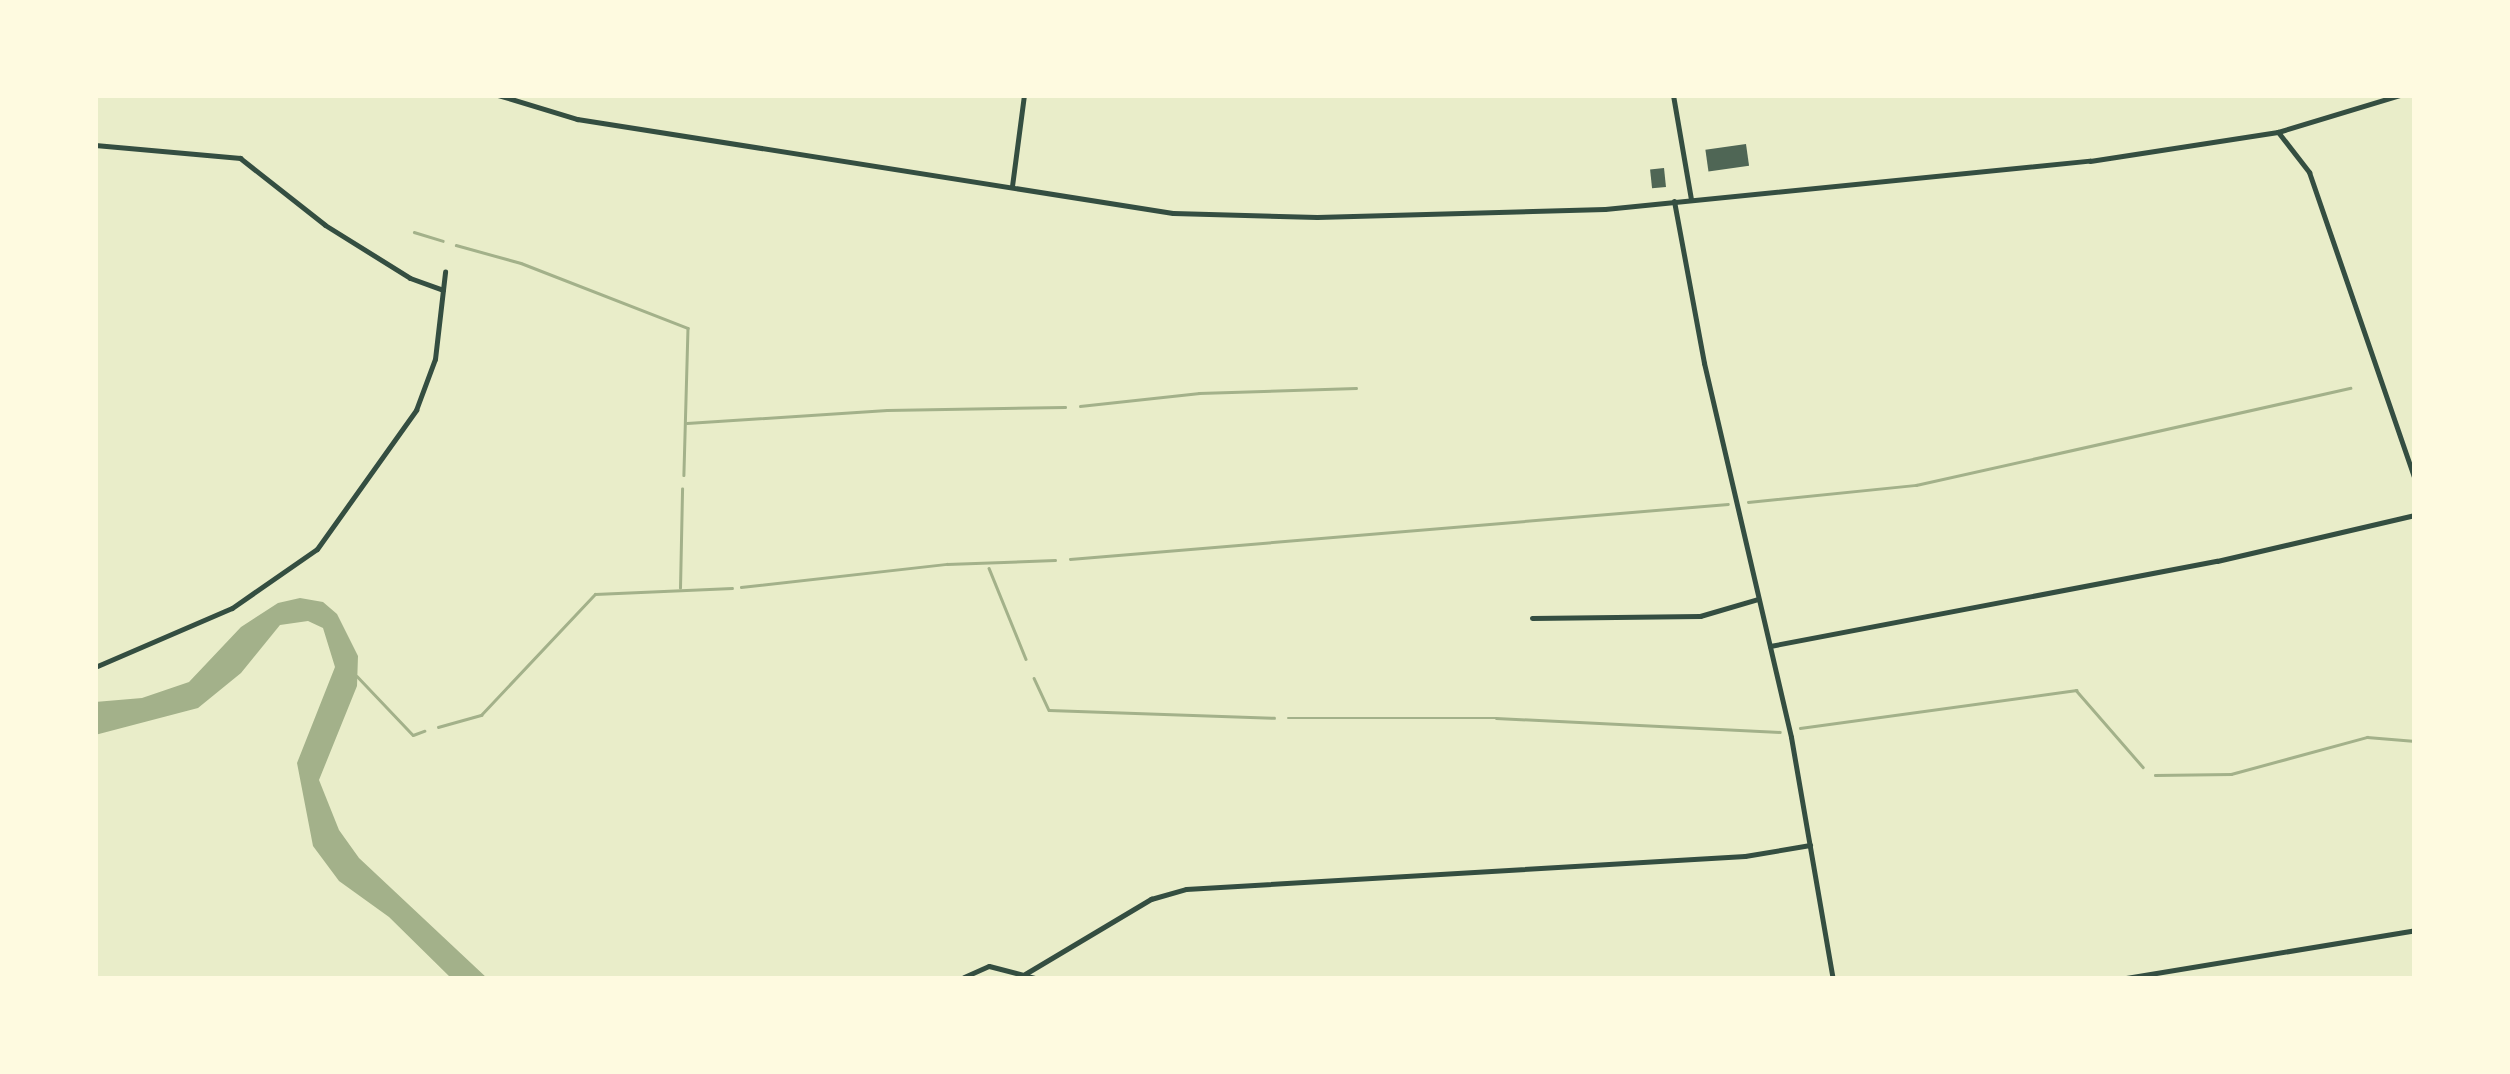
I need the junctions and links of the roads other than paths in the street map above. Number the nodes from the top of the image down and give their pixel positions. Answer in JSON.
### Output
{"nodes":[{"id":1,"x":498,"y":95,"type":"edge"},
{"id":2,"x":1024,"y":95,"type":"edge"},
{"id":3,"x":1673,"y":95,"type":"edge"},
{"id":4,"x":2400,"y":95,"type":"edge"},
{"id":5,"x":2278,"y":132,"type":"junction"},
{"id":6,"x":95,"y":144,"type":"edge"},
{"id":7,"x":1012,"y":187,"type":"junction"},
{"id":8,"x":1691,"y":199,"type":"junction"},
{"id":9,"x":1674,"y":201,"type":"junction"},
{"id":10,"x":445,"y":272,"type":"dead end"},
{"id":11,"x":444,"y":290,"type":"junction"},
{"id":12,"x":2415,"y":480,"type":"edge"},
{"id":13,"x":2415,"y":515,"type":"edge"},
{"id":14,"x":1758,"y":599,"type":"junction"},
{"id":15,"x":1532,"y":618,"type":"dead end"},
{"id":16,"x":1770,"y":646,"type":"junction"},
{"id":17,"x":95,"y":667,"type":"edge"},
{"id":18,"x":1810,"y":845,"type":"junction"},
{"id":19,"x":2415,"y":930,"type":"edge"},
{"id":20,"x":1025,"y":974,"type":"junction"},
{"id":21,"x":964,"y":978,"type":"edge"},
{"id":22,"x":1039,"y":979,"type":"edge"},
{"id":23,"x":1833,"y":979,"type":"edge"},
{"id":24,"x":2120,"y":979,"type":"edge"}],
"edges":[{"from":1,"to":7,"type":"street"},
{"from":2,"to":7,"type":"street"},
{"from":3,"to":8,"type":"street"},
{"from":4,"to":5,"type":"street"},
{"from":5,"to":8,"type":"street"},
{"from":5,"to":12,"type":"street"},
{"from":6,"to":11,"type":"street"},
{"from":7,"to":9,"type":"street"},
{"from":8,"to":9,"type":"street"},
{"from":9,"to":14,"type":"street"},
{"from":10,"to":11,"type":"street"},
{"from":11,"to":17,"type":"street"},
{"from":13,"to":16,"type":"street"},
{"from":14,"to":15,"type":"street"},
{"from":14,"to":16,"type":"street"},
{"from":16,"to":18,"type":"street"},
{"from":18,"to":20,"type":"street"},
{"from":18,"to":23,"type":"street"},
{"from":19,"to":24,"type":"street"},
{"from":20,"to":21,"type":"street"},
{"from":20,"to":22,"type":"street"}]}
